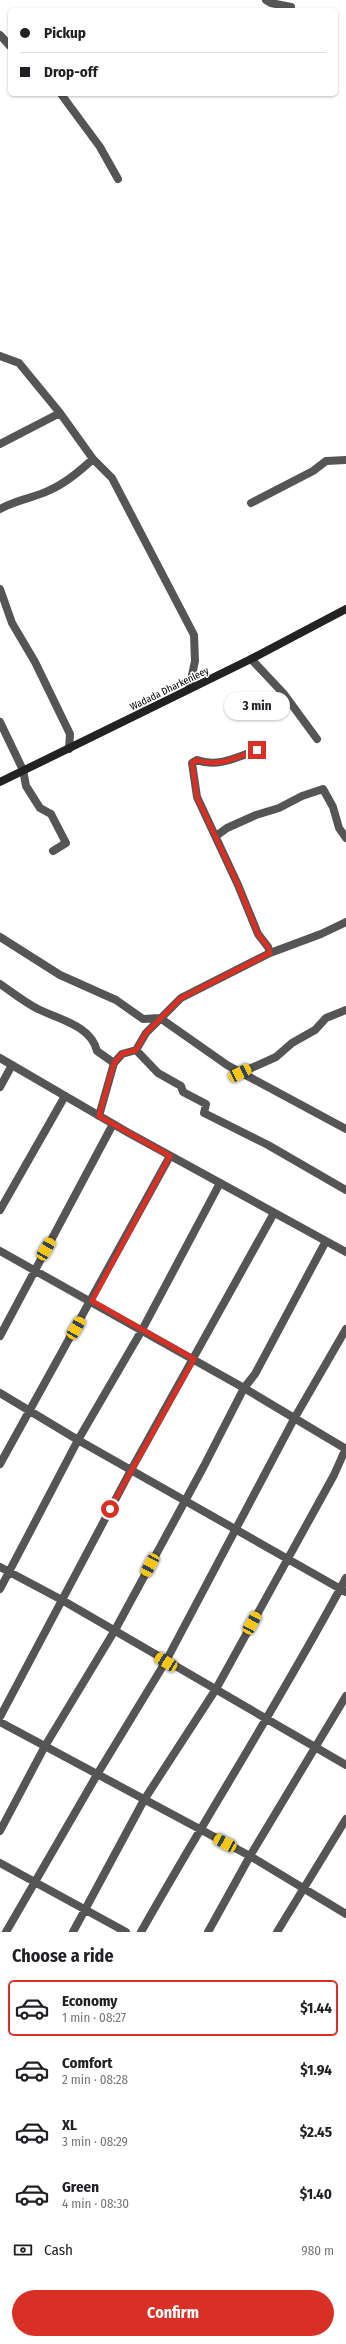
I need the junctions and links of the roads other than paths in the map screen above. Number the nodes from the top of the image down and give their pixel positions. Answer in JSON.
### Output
{"nodes":[{"id":1,"x":266,"y":0,"type":"edge"},
{"id":2,"x":291,"y":7,"type":"dead end"},
{"id":3,"x":0,"y":35,"type":"edge"},
{"id":4,"x":8,"y":44,"type":"edge"},
{"id":5,"x":62,"y":96,"type":"edge"},
{"id":6,"x":118,"y":179,"type":"dead end"},
{"id":7,"x":0,"y":356,"type":"edge"},
{"id":8,"x":60,"y":412,"type":"junction"},
{"id":9,"x":0,"y":444,"type":"edge"},
{"id":10,"x":93,"y":459,"type":"junction"},
{"id":11,"x":346,"y":460,"type":"edge"},
{"id":12,"x":251,"y":503,"type":"dead end"},
{"id":13,"x":0,"y":509,"type":"edge"},
{"id":14,"x":0,"y":589,"type":"edge"},
{"id":15,"x":346,"y":609,"type":"edge"},
{"id":16,"x":251,"y":659,"type":"junction"},
{"id":17,"x":189,"y":689,"type":"junction"},
{"id":18,"x":0,"y":722,"type":"edge"},
{"id":19,"x":317,"y":739,"type":"dead end"},
{"id":20,"x":70,"y":749,"type":"junction"},
{"id":21,"x":257,"y":750,"type":"dead end"},
{"id":22,"x":23,"y":770,"type":"junction"},
{"id":23,"x":0,"y":782,"type":"edge"},
{"id":24,"x":216,"y":836,"type":"junction"},
{"id":25,"x":346,"y":838,"type":"edge"},
{"id":26,"x":53,"y":850,"type":"dead end"},
{"id":27,"x":346,"y":922,"type":"edge"},
{"id":28,"x":0,"y":936,"type":"edge"},
{"id":29,"x":270,"y":953,"type":"junction"},
{"id":30,"x":0,"y":984,"type":"edge"},
{"id":31,"x":346,"y":1010,"type":"edge"},
{"id":32,"x":160,"y":1018,"type":"junction"},
{"id":33,"x":136,"y":1050,"type":"junction"},
{"id":34,"x":0,"y":1058,"type":"edge"},
{"id":35,"x":114,"y":1063,"type":"junction"},
{"id":36,"x":12,"y":1065,"type":"junction"},
{"id":37,"x":240,"y":1073,"type":"junction"},
{"id":38,"x":0,"y":1087,"type":"edge"},
{"id":39,"x":65,"y":1096,"type":"junction"},
{"id":40,"x":99,"y":1116,"type":"junction"},
{"id":41,"x":113,"y":1124,"type":"junction"},
{"id":42,"x":345,"y":1127,"type":"edge"},
{"id":43,"x":170,"y":1156,"type":"junction"},
{"id":44,"x":220,"y":1183,"type":"junction"},
{"id":45,"x":346,"y":1190,"type":"edge"},
{"id":46,"x":0,"y":1210,"type":"edge"},
{"id":47,"x":274,"y":1213,"type":"junction"},
{"id":48,"x":326,"y":1241,"type":"junction"},
{"id":49,"x":0,"y":1251,"type":"edge"},
{"id":50,"x":346,"y":1252,"type":"edge"},
{"id":51,"x":34,"y":1270,"type":"junction"},
{"id":52,"x":92,"y":1301,"type":"junction"},
{"id":53,"x":346,"y":1329,"type":"edge"},
{"id":54,"x":142,"y":1330,"type":"junction"},
{"id":55,"x":0,"y":1336,"type":"edge"},
{"id":56,"x":194,"y":1359,"type":"junction"},
{"id":57,"x":244,"y":1388,"type":"junction"},
{"id":58,"x":0,"y":1394,"type":"edge"},
{"id":59,"x":29,"y":1410,"type":"junction"},
{"id":60,"x":294,"y":1419,"type":"junction"},
{"id":61,"x":78,"y":1440,"type":"junction"},
{"id":62,"x":346,"y":1448,"type":"edge"},
{"id":63,"x":0,"y":1464,"type":"edge"},
{"id":64,"x":131,"y":1470,"type":"junction"},
{"id":65,"x":185,"y":1500,"type":"junction"},
{"id":66,"x":237,"y":1528,"type":"junction"},
{"id":67,"x":288,"y":1558,"type":"junction"},
{"id":68,"x":0,"y":1567,"type":"edge"},
{"id":69,"x":9,"y":1572,"type":"junction"},
{"id":70,"x":346,"y":1578,"type":"edge"},
{"id":71,"x":0,"y":1589,"type":"edge"},
{"id":72,"x":343,"y":1590,"type":"edge"},
{"id":73,"x":62,"y":1600,"type":"junction"},
{"id":74,"x":115,"y":1630,"type":"junction"},
{"id":75,"x":166,"y":1662,"type":"junction"},
{"id":76,"x":216,"y":1689,"type":"junction"},
{"id":77,"x":346,"y":1696,"type":"edge"},
{"id":78,"x":0,"y":1717,"type":"edge"},
{"id":79,"x":268,"y":1719,"type":"junction"},
{"id":80,"x":0,"y":1722,"type":"edge"},
{"id":81,"x":45,"y":1746,"type":"junction"},
{"id":82,"x":316,"y":1746,"type":"junction"},
{"id":83,"x":346,"y":1764,"type":"edge"},
{"id":84,"x":98,"y":1773,"type":"junction"},
{"id":85,"x":144,"y":1800,"type":"junction"},
{"id":86,"x":346,"y":1819,"type":"edge"},
{"id":87,"x":199,"y":1830,"type":"junction"},
{"id":88,"x":0,"y":1831,"type":"edge"},
{"id":89,"x":250,"y":1856,"type":"junction"},
{"id":90,"x":0,"y":1863,"type":"edge"},
{"id":91,"x":34,"y":1883,"type":"junction"},
{"id":92,"x":304,"y":1889,"type":"junction"},
{"id":93,"x":85,"y":1909,"type":"junction"},
{"id":94,"x":346,"y":1914,"type":"edge"},
{"id":95,"x":6,"y":1932,"type":"edge"},
{"id":96,"x":73,"y":1932,"type":"edge"},
{"id":97,"x":126,"y":1932,"type":"edge"},
{"id":98,"x":141,"y":1932,"type":"edge"},
{"id":99,"x":208,"y":1932,"type":"edge"},
{"id":100,"x":277,"y":1932,"type":"edge"}],
"edges":[{"from":1,"to":2,"type":"street"},
{"from":3,"to":4,"type":"street"},
{"from":5,"to":6,"type":"street"},
{"from":7,"to":8,"type":"street"},
{"from":8,"to":9,"type":"street"},
{"from":8,"to":10,"type":"street"},
{"from":10,"to":13,"type":"street"},
{"from":10,"to":17,"type":"street"},
{"from":11,"to":12,"type":"street"},
{"from":14,"to":20,"type":"street"},
{"from":15,"to":16,"type":"main road","name":"Wadada Dharkenleey"},
{"from":16,"to":17,"type":"main road","name":"Wadada Dharkenleey"},
{"from":16,"to":19,"type":"street"},
{"from":17,"to":20,"type":"main road","name":"Wadada Dharkenleey"},
{"from":18,"to":22,"type":"street"},
{"from":20,"to":22,"type":"main road","name":"Wadada Dharkenleey"},
{"from":21,"to":24,"type":"street"},
{"from":22,"to":23,"type":"main road","name":"Wadada Dharkenleey"},
{"from":22,"to":26,"type":"street"},
{"from":24,"to":25,"type":"street"},
{"from":24,"to":29,"type":"street"},
{"from":27,"to":29,"type":"street"},
{"from":28,"to":32,"type":"street"},
{"from":29,"to":32,"type":"street"},
{"from":30,"to":35,"type":"street"},
{"from":31,"to":37,"type":"street"},
{"from":32,"to":33,"type":"street"},
{"from":32,"to":37,"type":"street"},
{"from":33,"to":35,"type":"street"},
{"from":33,"to":45,"type":"street"},
{"from":34,"to":36,"type":"street"},
{"from":35,"to":40,"type":"street"},
{"from":36,"to":38,"type":"street"},
{"from":36,"to":39,"type":"street"},
{"from":37,"to":42,"type":"street"},
{"from":39,"to":40,"type":"street"},
{"from":39,"to":46,"type":"street"},
{"from":40,"to":41,"type":"street"},
{"from":41,"to":43,"type":"street"},
{"from":41,"to":51,"type":"street"},
{"from":43,"to":44,"type":"street"},
{"from":43,"to":52,"type":"street"},
{"from":44,"to":47,"type":"street"},
{"from":44,"to":54,"type":"street"},
{"from":47,"to":48,"type":"street"},
{"from":47,"to":56,"type":"street"},
{"from":48,"to":50,"type":"street"},
{"from":48,"to":57,"type":"street"},
{"from":49,"to":51,"type":"street"},
{"from":51,"to":52,"type":"street"},
{"from":51,"to":55,"type":"street"},
{"from":52,"to":54,"type":"street"},
{"from":52,"to":59,"type":"street"},
{"from":53,"to":60,"type":"street"},
{"from":54,"to":56,"type":"street"},
{"from":54,"to":61,"type":"street"},
{"from":56,"to":57,"type":"street"},
{"from":56,"to":64,"type":"street"},
{"from":57,"to":60,"type":"street"},
{"from":57,"to":65,"type":"street"},
{"from":58,"to":59,"type":"street"},
{"from":59,"to":61,"type":"street"},
{"from":59,"to":63,"type":"street"},
{"from":60,"to":62,"type":"street"},
{"from":60,"to":66,"type":"street"},
{"from":61,"to":64,"type":"street"},
{"from":61,"to":69,"type":"street"},
{"from":62,"to":67,"type":"street"},
{"from":64,"to":65,"type":"street"},
{"from":64,"to":73,"type":"street"},
{"from":65,"to":66,"type":"street"},
{"from":65,"to":74,"type":"street"},
{"from":66,"to":67,"type":"street"},
{"from":66,"to":75,"type":"street"},
{"from":67,"to":72,"type":"street"},
{"from":67,"to":76,"type":"street"},
{"from":68,"to":69,"type":"street"},
{"from":69,"to":71,"type":"street"},
{"from":69,"to":73,"type":"street"},
{"from":70,"to":72,"type":"street"},
{"from":72,"to":79,"type":"street"},
{"from":73,"to":74,"type":"street"},
{"from":73,"to":78,"type":"street"},
{"from":74,"to":75,"type":"street"},
{"from":74,"to":81,"type":"street"},
{"from":75,"to":76,"type":"street"},
{"from":75,"to":84,"type":"street"},
{"from":76,"to":79,"type":"street"},
{"from":76,"to":85,"type":"street"},
{"from":77,"to":82,"type":"street"},
{"from":79,"to":82,"type":"street"},
{"from":79,"to":87,"type":"street"},
{"from":80,"to":81,"type":"street"},
{"from":81,"to":84,"type":"street"},
{"from":81,"to":88,"type":"street"},
{"from":82,"to":83,"type":"street"},
{"from":82,"to":89,"type":"street"},
{"from":84,"to":85,"type":"street"},
{"from":84,"to":91,"type":"street"},
{"from":85,"to":87,"type":"street"},
{"from":85,"to":93,"type":"street"},
{"from":86,"to":92,"type":"street"},
{"from":87,"to":89,"type":"street"},
{"from":87,"to":98,"type":"street"},
{"from":89,"to":92,"type":"street"},
{"from":89,"to":99,"type":"street"},
{"from":90,"to":91,"type":"street"},
{"from":91,"to":93,"type":"street"},
{"from":91,"to":95,"type":"street"},
{"from":92,"to":94,"type":"street"},
{"from":92,"to":100,"type":"street"},
{"from":93,"to":96,"type":"street"},
{"from":93,"to":97,"type":"street"}]}
